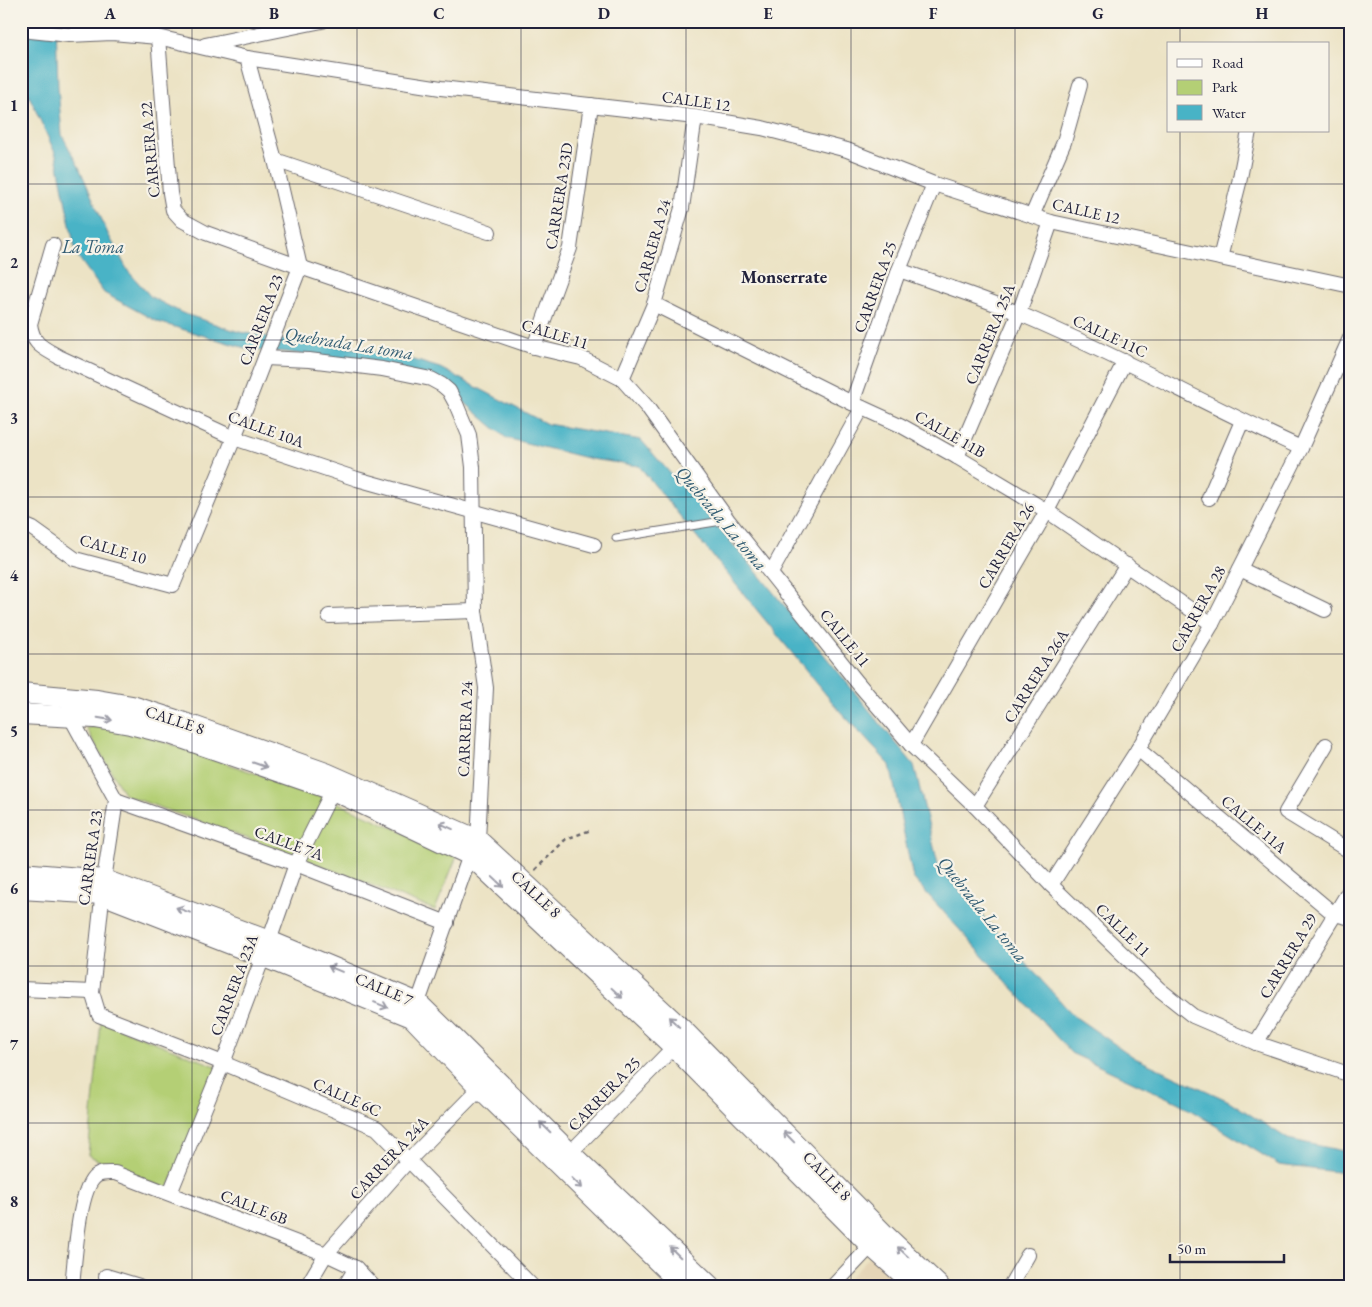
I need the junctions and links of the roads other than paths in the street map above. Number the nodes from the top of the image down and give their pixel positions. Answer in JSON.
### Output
{"nodes":[{"id":1,"x":322,"y":21,"type":"edge"},
{"id":2,"x":112,"y":27,"type":"edge"},
{"id":3,"x":21,"y":30,"type":"edge"},
{"id":4,"x":158,"y":37,"type":"junction"},
{"id":5,"x":199,"y":46,"type":"junction"},
{"id":6,"x":247,"y":58,"type":"junction"},
{"id":7,"x":1080,"y":85,"type":"dead end"},
{"id":8,"x":591,"y":105,"type":"junction"},
{"id":9,"x":695,"y":117,"type":"junction"},
{"id":10,"x":1249,"y":132,"type":"edge"},
{"id":11,"x":275,"y":160,"type":"junction"},
{"id":12,"x":934,"y":184,"type":"junction"},
{"id":13,"x":1032,"y":216,"type":"junction"},
{"id":14,"x":1051,"y":222,"type":"junction"},
{"id":15,"x":489,"y":232,"type":"dead end"},
{"id":16,"x":53,"y":245,"type":"dead end"},
{"id":17,"x":1220,"y":258,"type":"junction"},
{"id":18,"x":300,"y":267,"type":"junction"},
{"id":19,"x":899,"y":270,"type":"junction"},
{"id":20,"x":1351,"y":286,"type":"edge"},
{"id":21,"x":654,"y":304,"type":"junction"},
{"id":22,"x":1019,"y":313,"type":"junction"},
{"id":23,"x":1351,"y":336,"type":"edge"},
{"id":24,"x":534,"y":347,"type":"junction"},
{"id":25,"x":265,"y":358,"type":"junction"},
{"id":26,"x":1125,"y":361,"type":"junction"},
{"id":27,"x":622,"y":378,"type":"junction"},
{"id":28,"x":857,"y":406,"type":"junction"},
{"id":29,"x":1242,"y":421,"type":"junction"},
{"id":30,"x":234,"y":438,"type":"junction"},
{"id":31,"x":1301,"y":448,"type":"junction"},
{"id":32,"x":957,"y":457,"type":"junction"},
{"id":33,"x":1209,"y":498,"type":"dead end"},
{"id":34,"x":1046,"y":511,"type":"junction"},
{"id":35,"x":474,"y":512,"type":"junction"},
{"id":36,"x":728,"y":520,"type":"junction"},
{"id":37,"x":21,"y":524,"type":"edge"},
{"id":38,"x":616,"y":538,"type":"dead end"},
{"id":39,"x":594,"y":545,"type":"dead end"},
{"id":40,"x":1127,"y":565,"type":"junction"},
{"id":41,"x":1240,"y":569,"type":"junction"},
{"id":42,"x":771,"y":573,"type":"junction"},
{"id":43,"x":173,"y":585,"type":"joint"},
{"id":44,"x":1325,"y":610,"type":"dead end"},
{"id":45,"x":475,"y":611,"type":"junction"},
{"id":46,"x":329,"y":616,"type":"dead end"},
{"id":47,"x":1212,"y":624,"type":"junction"},
{"id":48,"x":21,"y":693,"type":"edge"},
{"id":49,"x":21,"y":714,"type":"edge"},
{"id":50,"x":70,"y":716,"type":"junction"},
{"id":51,"x":911,"y":745,"type":"junction"},
{"id":52,"x":1326,"y":745,"type":"dead end"},
{"id":53,"x":1138,"y":749,"type":"junction"},
{"id":54,"x":333,"y":790,"type":"junction"},
{"id":55,"x":116,"y":800,"type":"junction"},
{"id":56,"x":975,"y":806,"type":"junction"},
{"id":57,"x":474,"y":847,"type":"junction"},
{"id":58,"x":1351,"y":852,"type":"edge"},
{"id":59,"x":296,"y":864,"type":"junction"},
{"id":60,"x":21,"y":873,"type":"edge"},
{"id":61,"x":1051,"y":885,"type":"junction"},
{"id":62,"x":103,"y":887,"type":"junction"},
{"id":63,"x":1351,"y":888,"type":"edge"},
{"id":64,"x":21,"y":889,"type":"edge"},
{"id":65,"x":1334,"y":914,"type":"junction"},
{"id":66,"x":1351,"y":918,"type":"edge"},
{"id":67,"x":447,"y":923,"type":"junction"},
{"id":68,"x":266,"y":949,"type":"junction"},
{"id":69,"x":21,"y":989,"type":"edge"},
{"id":70,"x":92,"y":992,"type":"junction"},
{"id":71,"x":415,"y":1010,"type":"junction"},
{"id":72,"x":99,"y":1015,"type":"joint"},
{"id":73,"x":1256,"y":1043,"type":"junction"},
{"id":74,"x":674,"y":1047,"type":"junction"},
{"id":75,"x":223,"y":1063,"type":"junction"},
{"id":76,"x":1351,"y":1075,"type":"edge"},
{"id":77,"x":480,"y":1088,"type":"junction"},
{"id":78,"x":564,"y":1159,"type":"junction"},
{"id":79,"x":408,"y":1161,"type":"junction"},
{"id":80,"x":170,"y":1193,"type":"junction"},
{"id":81,"x":871,"y":1246,"type":"junction"},
{"id":82,"x":326,"y":1254,"type":"junction"},
{"id":83,"x":1028,"y":1255,"type":"dead end"},
{"id":84,"x":356,"y":1268,"type":"junction"},
{"id":85,"x":106,"y":1276,"type":"dead end"},
{"id":86,"x":673,"y":1283,"type":"edge"},
{"id":87,"x":72,"y":1286,"type":"edge"},
{"id":88,"x":138,"y":1286,"type":"edge"},
{"id":89,"x":307,"y":1286,"type":"edge"},
{"id":90,"x":345,"y":1286,"type":"edge"},
{"id":91,"x":373,"y":1286,"type":"edge"},
{"id":92,"x":532,"y":1286,"type":"edge"},
{"id":93,"x":710,"y":1286,"type":"edge"},
{"id":94,"x":833,"y":1286,"type":"edge"},
{"id":95,"x":916,"y":1286,"type":"edge"},
{"id":96,"x":939,"y":1286,"type":"edge"},
{"id":97,"x":1010,"y":1286,"type":"edge"}],
"edges":[{"from":1,"to":5,"type":"street"},
{"from":2,"to":3,"type":"street","name":"CALLE 12"},
{"from":2,"to":4,"type":"street","name":"CALLE 12"},
{"from":4,"to":5,"type":"street","name":"CALLE 12"},
{"from":4,"to":18,"type":"street","name":"CARRERA 22"},
{"from":5,"to":6,"type":"street","name":"CALLE 12"},
{"from":6,"to":8,"type":"street","name":"CALLE 12"},
{"from":6,"to":11,"type":"street","name":"CARRERA 23"},
{"from":7,"to":13,"type":"street"},
{"from":8,"to":9,"type":"street","name":"CALLE 12"},
{"from":8,"to":24,"type":"street","name":"CARRERA 23D"},
{"from":9,"to":12,"type":"street","name":"CALLE 12"},
{"from":9,"to":21,"type":"street","name":"CARRERA 24"},
{"from":10,"to":17,"type":"street"},
{"from":11,"to":15,"type":"street"},
{"from":11,"to":18,"type":"street","name":"CARRERA 23"},
{"from":12,"to":13,"type":"street","name":"CALLE 12"},
{"from":12,"to":19,"type":"street","name":"CARRERA 25"},
{"from":13,"to":14,"type":"street","name":"CALLE 12"},
{"from":14,"to":17,"type":"street","name":"CALLE 12"},
{"from":14,"to":22,"type":"street","name":"CARRERA 25A"},
{"from":16,"to":30,"type":"street","name":"CALLE 10A"},
{"from":17,"to":20,"type":"street","name":"CALLE 12"},
{"from":18,"to":24,"type":"street","name":"CALLE 11"},
{"from":18,"to":25,"type":"street","name":"CARRERA 23"},
{"from":19,"to":22,"type":"street","name":"CALLE 11C"},
{"from":19,"to":28,"type":"street","name":"CARRERA 25"},
{"from":21,"to":27,"type":"street","name":"CARRERA 24"},
{"from":21,"to":28,"type":"street","name":"CALLE 11B"},
{"from":22,"to":26,"type":"street","name":"CALLE 11C"},
{"from":22,"to":32,"type":"street","name":"CARRERA 25A"},
{"from":23,"to":31,"type":"street","name":"CARRERA 28"},
{"from":24,"to":27,"type":"street","name":"CALLE 11"},
{"from":25,"to":30,"type":"street","name":"CARRERA 23"},
{"from":25,"to":35,"type":"street","name":"CARRERA 24"},
{"from":26,"to":29,"type":"street","name":"CALLE 11C"},
{"from":26,"to":34,"type":"street","name":"CARRERA 26"},
{"from":27,"to":36,"type":"street","name":"CALLE 11"},
{"from":28,"to":32,"type":"street","name":"CALLE 11B"},
{"from":28,"to":42,"type":"street","name":"CARRERA 25"},
{"from":29,"to":31,"type":"street","name":"CALLE 11C"},
{"from":29,"to":33,"type":"street"},
{"from":30,"to":35,"type":"street","name":"CALLE 10A"},
{"from":30,"to":43,"type":"street","name":"CARRERA 23"},
{"from":31,"to":41,"type":"street","name":"CARRERA 28"},
{"from":32,"to":34,"type":"street","name":"CALLE 11B"},
{"from":34,"to":40,"type":"street","name":"CALLE 11B"},
{"from":34,"to":51,"type":"street","name":"CARRERA 26"},
{"from":35,"to":39,"type":"street","name":"CALLE 10A"},
{"from":35,"to":45,"type":"street","name":"CARRERA 24"},
{"from":36,"to":38,"type":"lane"},
{"from":36,"to":42,"type":"street","name":"CALLE 11"},
{"from":37,"to":43,"type":"street","name":"CALLE 10"},
{"from":40,"to":47,"type":"street","name":"CALLE 11B"},
{"from":40,"to":56,"type":"street","name":"CARRERA 26A"},
{"from":41,"to":44,"type":"street"},
{"from":41,"to":47,"type":"street","name":"CARRERA 28"},
{"from":42,"to":51,"type":"street","name":"CALLE 11"},
{"from":45,"to":46,"type":"street"},
{"from":45,"to":57,"type":"street","name":"CARRERA 24"},
{"from":47,"to":53,"type":"street","name":"CARRERA 28"},
{"from":57,"to":48,"type":"main road","name":"CALLE 8","one_way":true},
{"from":49,"to":50,"type":"main road","name":"CALLE 8"},
{"from":50,"to":54,"type":"main road","name":"CALLE 8","one_way":true},
{"from":50,"to":55,"type":"street","name":"CARRERA 23"},
{"from":51,"to":56,"type":"street","name":"CALLE 11"},
{"from":52,"to":58,"type":"street"},
{"from":53,"to":61,"type":"street","name":"CARRERA 28"},
{"from":53,"to":65,"type":"street","name":"CALLE 11A"},
{"from":54,"to":57,"type":"main road","name":"CALLE 8"},
{"from":54,"to":59,"type":"street","name":"CARRERA 23A"},
{"from":55,"to":59,"type":"street","name":"CALLE 7A"},
{"from":55,"to":62,"type":"street","name":"CARRERA 23"},
{"from":56,"to":61,"type":"street","name":"CALLE 11"},
{"from":57,"to":67,"type":"street","name":"CARRERA 24"},
{"from":57,"to":74,"type":"main road","name":"CALLE 8","one_way":true},
{"from":96,"to":57,"type":"main road","name":"CALLE 8","one_way":true},
{"from":59,"to":67,"type":"street","name":"CALLE 7A"},
{"from":59,"to":68,"type":"street","name":"CARRERA 23A"},
{"from":60,"to":62,"type":"main road","name":"CALLE 7"},
{"from":61,"to":73,"type":"street","name":"CALLE 11"},
{"from":62,"to":64,"type":"main road","name":"CALLE 7"},
{"from":62,"to":68,"type":"main road","name":"CALLE 7"},
{"from":62,"to":70,"type":"street","name":"CARRERA 23"},
{"from":63,"to":65,"type":"street","name":"CARRERA 29"},
{"from":65,"to":66,"type":"street","name":"CALLE 11A"},
{"from":65,"to":73,"type":"street","name":"CARRERA 29"},
{"from":67,"to":71,"type":"street","name":"CARRERA 24"},
{"from":68,"to":71,"type":"main road","name":"CALLE 7"},
{"from":68,"to":75,"type":"street","name":"CARRERA 23A"},
{"from":69,"to":70,"type":"street"},
{"from":70,"to":72,"type":"street","name":"CARRERA 23"},
{"from":71,"to":77,"type":"main road","name":"CALLE 7"},
{"from":78,"to":71,"type":"main road","name":"CALLE 7","one_way":true},
{"from":72,"to":75,"type":"street","name":"CALLE 6C"},
{"from":73,"to":76,"type":"street","name":"CALLE 11"},
{"from":74,"to":78,"type":"street","name":"CARRERA 25"},
{"from":74,"to":81,"type":"main road","name":"CALLE 8"},
{"from":75,"to":79,"type":"street","name":"CALLE 6C"},
{"from":75,"to":80,"type":"street","name":"CARRERA 23A"},
{"from":77,"to":78,"type":"main road","name":"CALLE 7"},
{"from":77,"to":79,"type":"street","name":"CARRERA 24A"},
{"from":78,"to":86,"type":"main road","name":"CALLE 7","one_way":true},
{"from":93,"to":78,"type":"main road","name":"CALLE 7","one_way":true},
{"from":79,"to":82,"type":"street","name":"CARRERA 24A"},
{"from":79,"to":92,"type":"street","name":"CALLE 6C"},
{"from":80,"to":82,"type":"street","name":"CALLE 6B"},
{"from":80,"to":87,"type":"street","name":"CALLE 6B"},
{"from":81,"to":94,"type":"street"},
{"from":81,"to":95,"type":"main road","name":"CALLE 8"},
{"from":82,"to":84,"type":"street","name":"CALLE 6B"},
{"from":82,"to":89,"type":"street","name":"CARRERA 24A"},
{"from":83,"to":97,"type":"street"},
{"from":84,"to":90,"type":"street"},
{"from":84,"to":91,"type":"street","name":"CALLE 6B"},
{"from":85,"to":88,"type":"street"}]}
